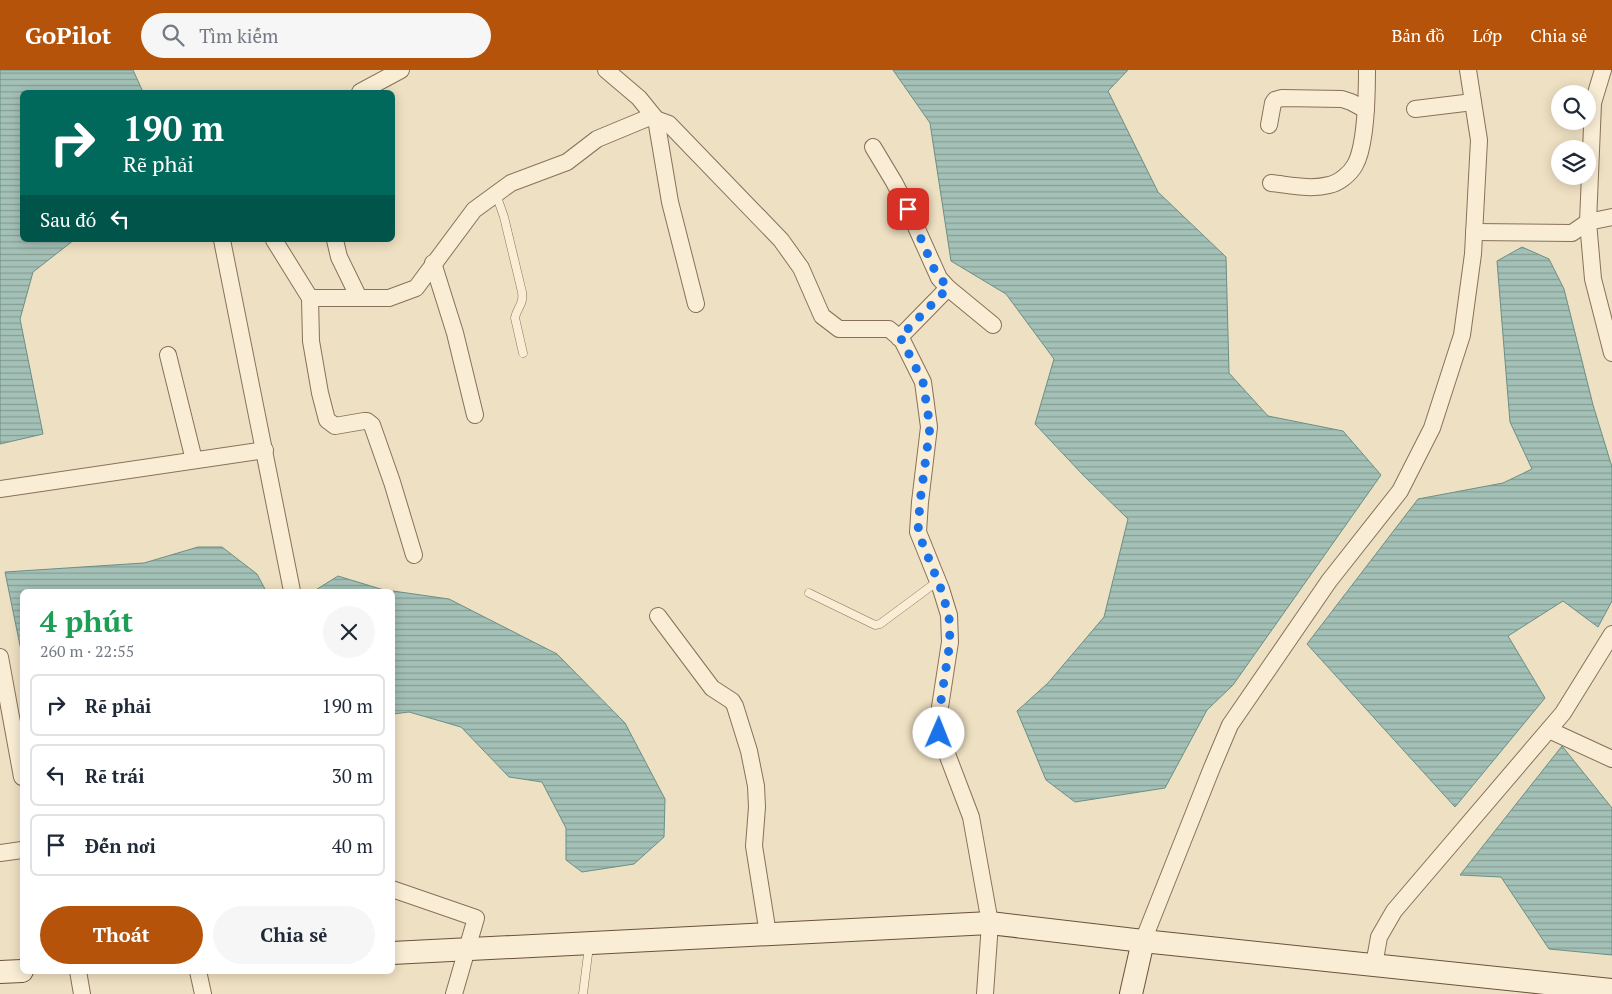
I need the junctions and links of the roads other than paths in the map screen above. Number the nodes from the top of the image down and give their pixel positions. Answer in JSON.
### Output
{"nodes":[{"id":1,"x":401,"y":70,"type":"edge"},
{"id":2,"x":606,"y":70,"type":"edge"},
{"id":3,"x":1366,"y":70,"type":"edge"},
{"id":4,"x":1468,"y":70,"type":"edge"},
{"id":5,"x":1603,"y":70,"type":"edge"},
{"id":6,"x":364,"y":90,"type":"edge"},
{"id":7,"x":1473,"y":102,"type":"junction"},
{"id":8,"x":1366,"y":110,"type":"junction"},
{"id":9,"x":1415,"y":110,"type":"dead end"},
{"id":10,"x":656,"y":119,"type":"junction"},
{"id":11,"x":1269,"y":125,"type":"dead end"},
{"id":12,"x":874,"y":147,"type":"dead end"},
{"id":13,"x":1271,"y":184,"type":"dead end"},
{"id":14,"x":496,"y":194,"type":"junction"},
{"id":15,"x":1612,"y":217,"type":"edge"},
{"id":16,"x":1588,"y":222,"type":"junction"},
{"id":17,"x":1474,"y":232,"type":"junction"},
{"id":18,"x":222,"y":242,"type":"edge"},
{"id":19,"x":275,"y":242,"type":"edge"},
{"id":20,"x":335,"y":242,"type":"edge"},
{"id":21,"x":433,"y":263,"type":"junction"},
{"id":22,"x":948,"y":288,"type":"junction"},
{"id":23,"x":310,"y":298,"type":"junction"},
{"id":24,"x":360,"y":298,"type":"junction"},
{"id":25,"x":696,"y":304,"type":"dead end"},
{"id":26,"x":993,"y":325,"type":"dead end"},
{"id":27,"x":899,"y":338,"type":"junction"},
{"id":28,"x":523,"y":353,"type":"dead end"},
{"id":29,"x":1612,"y":353,"type":"edge"},
{"id":30,"x":168,"y":355,"type":"dead end"},
{"id":31,"x":475,"y":415,"type":"dead end"},
{"id":32,"x":265,"y":450,"type":"junction"},
{"id":33,"x":194,"y":460,"type":"junction"},
{"id":34,"x":0,"y":489,"type":"edge"},
{"id":35,"x":414,"y":555,"type":"dead end"},
{"id":36,"x":938,"y":581,"type":"junction"},
{"id":37,"x":292,"y":589,"type":"edge"},
{"id":38,"x":809,"y":593,"type":"dead end"},
{"id":39,"x":658,"y":616,"type":"dead end"},
{"id":40,"x":1612,"y":634,"type":"edge"},
{"id":41,"x":0,"y":657,"type":"edge"},
{"id":42,"x":1549,"y":730,"type":"junction"},
{"id":43,"x":1612,"y":759,"type":"edge"},
{"id":44,"x":20,"y":766,"type":"edge"},
{"id":45,"x":20,"y":850,"type":"edge"},
{"id":46,"x":0,"y":852,"type":"edge"},
{"id":47,"x":395,"y":890,"type":"edge"},
{"id":48,"x":990,"y":923,"type":"junction"},
{"id":49,"x":768,"y":934,"type":"junction"},
{"id":50,"x":1143,"y":941,"type":"junction"},
{"id":51,"x":589,"y":943,"type":"junction"},
{"id":52,"x":467,"y":950,"type":"junction"},
{"id":53,"x":395,"y":954,"type":"edge"},
{"id":54,"x":1374,"y":965,"type":"junction"},
{"id":55,"x":20,"y":971,"type":"edge"},
{"id":56,"x":0,"y":972,"type":"edge"},
{"id":57,"x":79,"y":974,"type":"edge"},
{"id":58,"x":199,"y":974,"type":"edge"},
{"id":59,"x":1605,"y":991,"type":"edge"},
{"id":60,"x":82,"y":994,"type":"edge"},
{"id":61,"x":203,"y":994,"type":"edge"},
{"id":62,"x":454,"y":994,"type":"edge"},
{"id":63,"x":583,"y":994,"type":"edge"},
{"id":64,"x":984,"y":994,"type":"edge"},
{"id":65,"x":1131,"y":994,"type":"edge"}],
"edges":[{"from":1,"to":6,"type":"street"},
{"from":2,"to":10,"type":"street"},
{"from":3,"to":8,"type":"street"},
{"from":4,"to":7,"type":"street"},
{"from":5,"to":16,"type":"street"},
{"from":7,"to":9,"type":"street"},
{"from":7,"to":17,"type":"street"},
{"from":8,"to":11,"type":"street"},
{"from":8,"to":13,"type":"street"},
{"from":10,"to":14,"type":"street"},
{"from":10,"to":25,"type":"street"},
{"from":10,"to":27,"type":"street"},
{"from":12,"to":22,"type":"street"},
{"from":14,"to":21,"type":"street"},
{"from":14,"to":28,"type":"lane"},
{"from":15,"to":16,"type":"street"},
{"from":16,"to":17,"type":"street"},
{"from":16,"to":29,"type":"street"},
{"from":17,"to":50,"type":"street"},
{"from":18,"to":32,"type":"street"},
{"from":19,"to":23,"type":"street"},
{"from":20,"to":24,"type":"street"},
{"from":21,"to":24,"type":"street"},
{"from":21,"to":31,"type":"street"},
{"from":22,"to":26,"type":"street"},
{"from":22,"to":27,"type":"street"},
{"from":23,"to":24,"type":"street"},
{"from":23,"to":35,"type":"street"},
{"from":27,"to":36,"type":"street"},
{"from":30,"to":33,"type":"street"},
{"from":32,"to":33,"type":"street"},
{"from":32,"to":37,"type":"street"},
{"from":33,"to":34,"type":"street"},
{"from":36,"to":38,"type":"lane"},
{"from":36,"to":48,"type":"street"},
{"from":39,"to":49,"type":"street"},
{"from":40,"to":42,"type":"street"},
{"from":41,"to":44,"type":"street"},
{"from":42,"to":43,"type":"street"},
{"from":42,"to":54,"type":"street"},
{"from":45,"to":46,"type":"street"},
{"from":47,"to":52,"type":"street"},
{"from":48,"to":49,"type":"street"},
{"from":48,"to":50,"type":"street"},
{"from":48,"to":64,"type":"street"},
{"from":49,"to":51,"type":"street"},
{"from":50,"to":54,"type":"street"},
{"from":50,"to":65,"type":"street"},
{"from":51,"to":52,"type":"street"},
{"from":51,"to":63,"type":"lane"},
{"from":52,"to":53,"type":"street"},
{"from":52,"to":62,"type":"street"},
{"from":54,"to":59,"type":"street"},
{"from":55,"to":56,"type":"street"},
{"from":57,"to":60,"type":"street"},
{"from":58,"to":61,"type":"street"}]}
